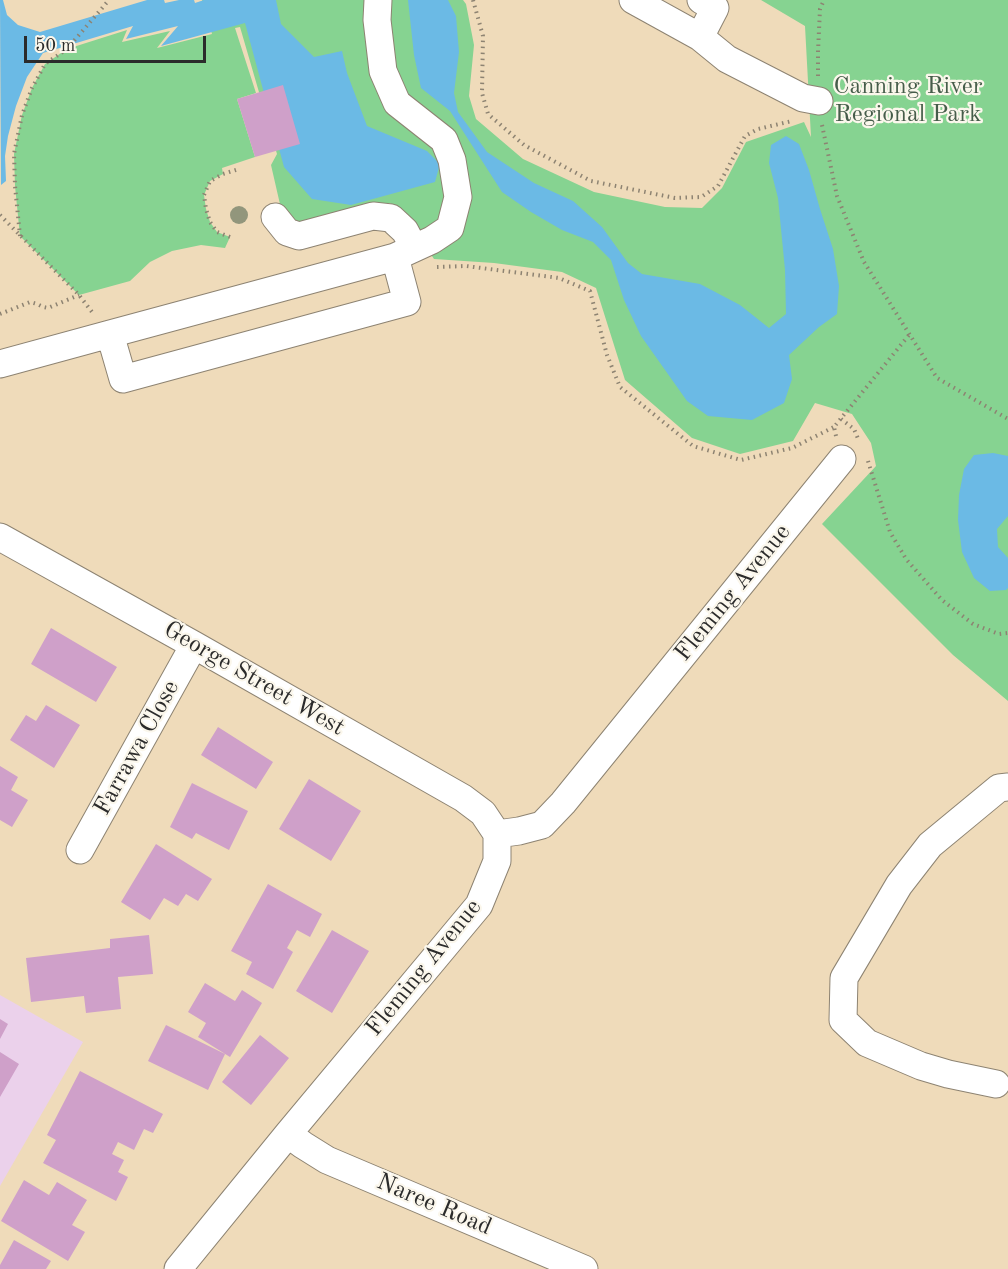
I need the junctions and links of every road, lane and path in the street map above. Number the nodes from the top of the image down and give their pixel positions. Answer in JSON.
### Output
{"nodes":[{"id":1,"x":109,"y":0,"type":"edge"},
{"id":2,"x":378,"y":0,"type":"edge"},
{"id":3,"x":473,"y":0,"type":"edge"},
{"id":4,"x":633,"y":0,"type":"edge"},
{"id":5,"x":701,"y":0,"type":"edge"},
{"id":6,"x":824,"y":0,"type":"edge"},
{"id":7,"x":699,"y":37,"type":"junction"},
{"id":8,"x":819,"y":108,"type":"junction"},
{"id":9,"x":236,"y":170,"type":"dead end"},
{"id":10,"x":0,"y":215,"type":"edge"},
{"id":11,"x":274,"y":217,"type":"dead end"},
{"id":12,"x":20,"y":236,"type":"junction"},
{"id":13,"x":230,"y":237,"type":"dead end"},
{"id":14,"x":403,"y":261,"type":"junction"},
{"id":15,"x":79,"y":295,"type":"junction"},
{"id":16,"x":0,"y":314,"type":"edge"},
{"id":17,"x":110,"y":334,"type":"junction"},
{"id":18,"x":909,"y":335,"type":"junction"},
{"id":19,"x":0,"y":364,"type":"edge"},
{"id":20,"x":841,"y":419,"type":"junction"},
{"id":21,"x":1008,"y":419,"type":"edge"},
{"id":22,"x":834,"y":427,"type":"junction"},
{"id":23,"x":856,"y":454,"type":"junction"},
{"id":24,"x":0,"y":537,"type":"edge"},
{"id":25,"x":1008,"y":633,"type":"edge"},
{"id":26,"x":194,"y":645,"type":"junction"},
{"id":27,"x":1008,"y":787,"type":"edge"},
{"id":28,"x":497,"y":834,"type":"junction"},
{"id":29,"x":80,"y":850,"type":"dead end"},
{"id":30,"x":996,"y":1084,"type":"dead end"},
{"id":31,"x":288,"y":1134,"type":"junction"},
{"id":32,"x":178,"y":1269,"type":"edge"},
{"id":33,"x":584,"y":1269,"type":"edge"}],
"edges":[{"from":1,"to":12,"type":"path"},
{"from":2,"to":14,"type":"street"},
{"from":3,"to":8,"type":"path"},
{"from":4,"to":7,"type":"street"},
{"from":5,"to":7,"type":"street"},
{"from":6,"to":8,"type":"path"},
{"from":7,"to":8,"type":"street"},
{"from":8,"to":18,"type":"path"},
{"from":9,"to":13,"type":"path"},
{"from":10,"to":12,"type":"path"},
{"from":11,"to":14,"type":"street"},
{"from":12,"to":15,"type":"path"},
{"from":14,"to":17,"type":"street"},
{"from":14,"to":17,"type":"street"},
{"from":14,"to":22,"type":"path"},
{"from":15,"to":16,"type":"path"},
{"from":15,"to":17,"type":"path"},
{"from":17,"to":19,"type":"street"},
{"from":18,"to":20,"type":"path"},
{"from":18,"to":21,"type":"path"},
{"from":20,"to":22,"type":"path"},
{"from":20,"to":23,"type":"path"},
{"from":22,"to":23,"type":"path"},
{"from":23,"to":25,"type":"path"},
{"from":23,"to":28,"type":"street","name":"Fleming Avenue"},
{"from":24,"to":26,"type":"street","name":"George Street West"},
{"from":26,"to":28,"type":"street","name":"George Street West"},
{"from":26,"to":29,"type":"street","name":"Farrawa Close"},
{"from":27,"to":30,"type":"street"},
{"from":28,"to":31,"type":"street","name":"Fleming Avenue"},
{"from":31,"to":32,"type":"street","name":"Fleming Avenue"},
{"from":31,"to":33,"type":"street","name":"Naree Road"}]}
